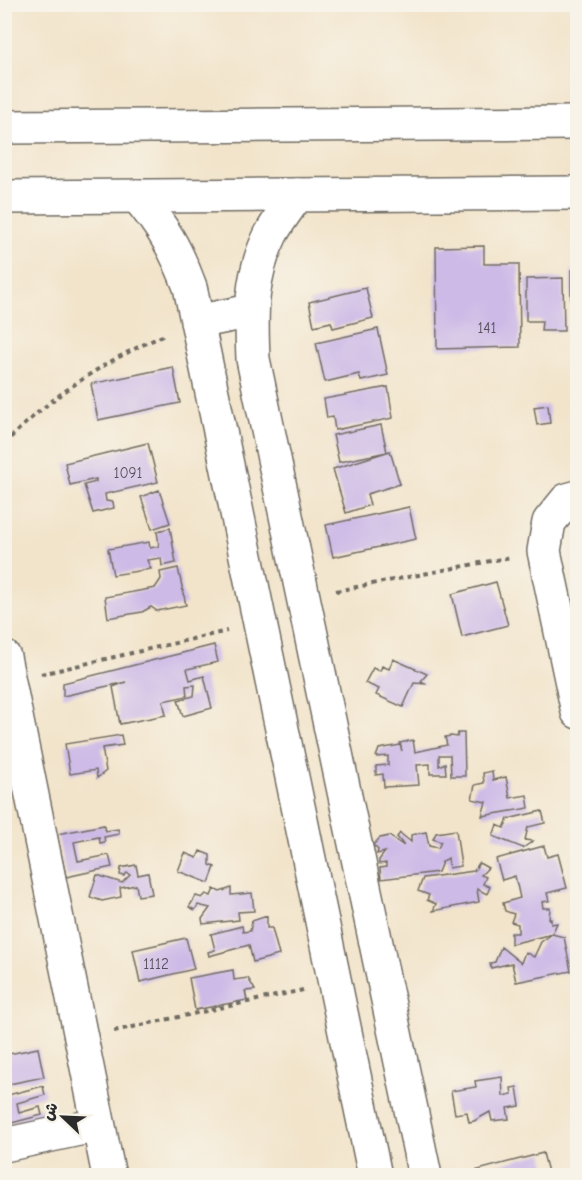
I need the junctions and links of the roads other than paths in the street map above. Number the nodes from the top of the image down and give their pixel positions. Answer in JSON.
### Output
{"nodes":[{"id":1,"x":578,"y":123,"type":"edge"},
{"id":2,"x":4,"y":127,"type":"edge"},
{"id":3,"x":578,"y":193,"type":"edge"},
{"id":4,"x":297,"y":195,"type":"junction"},
{"id":5,"x":137,"y":196,"type":"junction"},
{"id":6,"x":4,"y":197,"type":"edge"},
{"id":7,"x":250,"y":311,"type":"junction"},
{"id":8,"x":197,"y":322,"type":"junction"},
{"id":9,"x":578,"y":496,"type":"edge"},
{"id":10,"x":7,"y":670,"type":"edge"},
{"id":11,"x":578,"y":712,"type":"edge"},
{"id":12,"x":98,"y":1125,"type":"junction"},
{"id":13,"x":4,"y":1144,"type":"edge"},
{"id":14,"x":109,"y":1176,"type":"edge"},
{"id":15,"x":375,"y":1176,"type":"edge"},
{"id":16,"x":424,"y":1176,"type":"edge"}],
"edges":[{"from":1,"to":2,"type":"street"},
{"from":3,"to":4,"type":"street"},
{"from":4,"to":5,"type":"street"},
{"from":4,"to":7,"type":"street"},
{"from":5,"to":6,"type":"street"},
{"from":5,"to":8,"type":"street"},
{"from":7,"to":8,"type":"street"},
{"from":7,"to":16,"type":"street"},
{"from":8,"to":15,"type":"street"},
{"from":9,"to":11,"type":"street"},
{"from":10,"to":12,"type":"street"},
{"from":12,"to":13,"type":"street"},
{"from":12,"to":14,"type":"street"}]}
